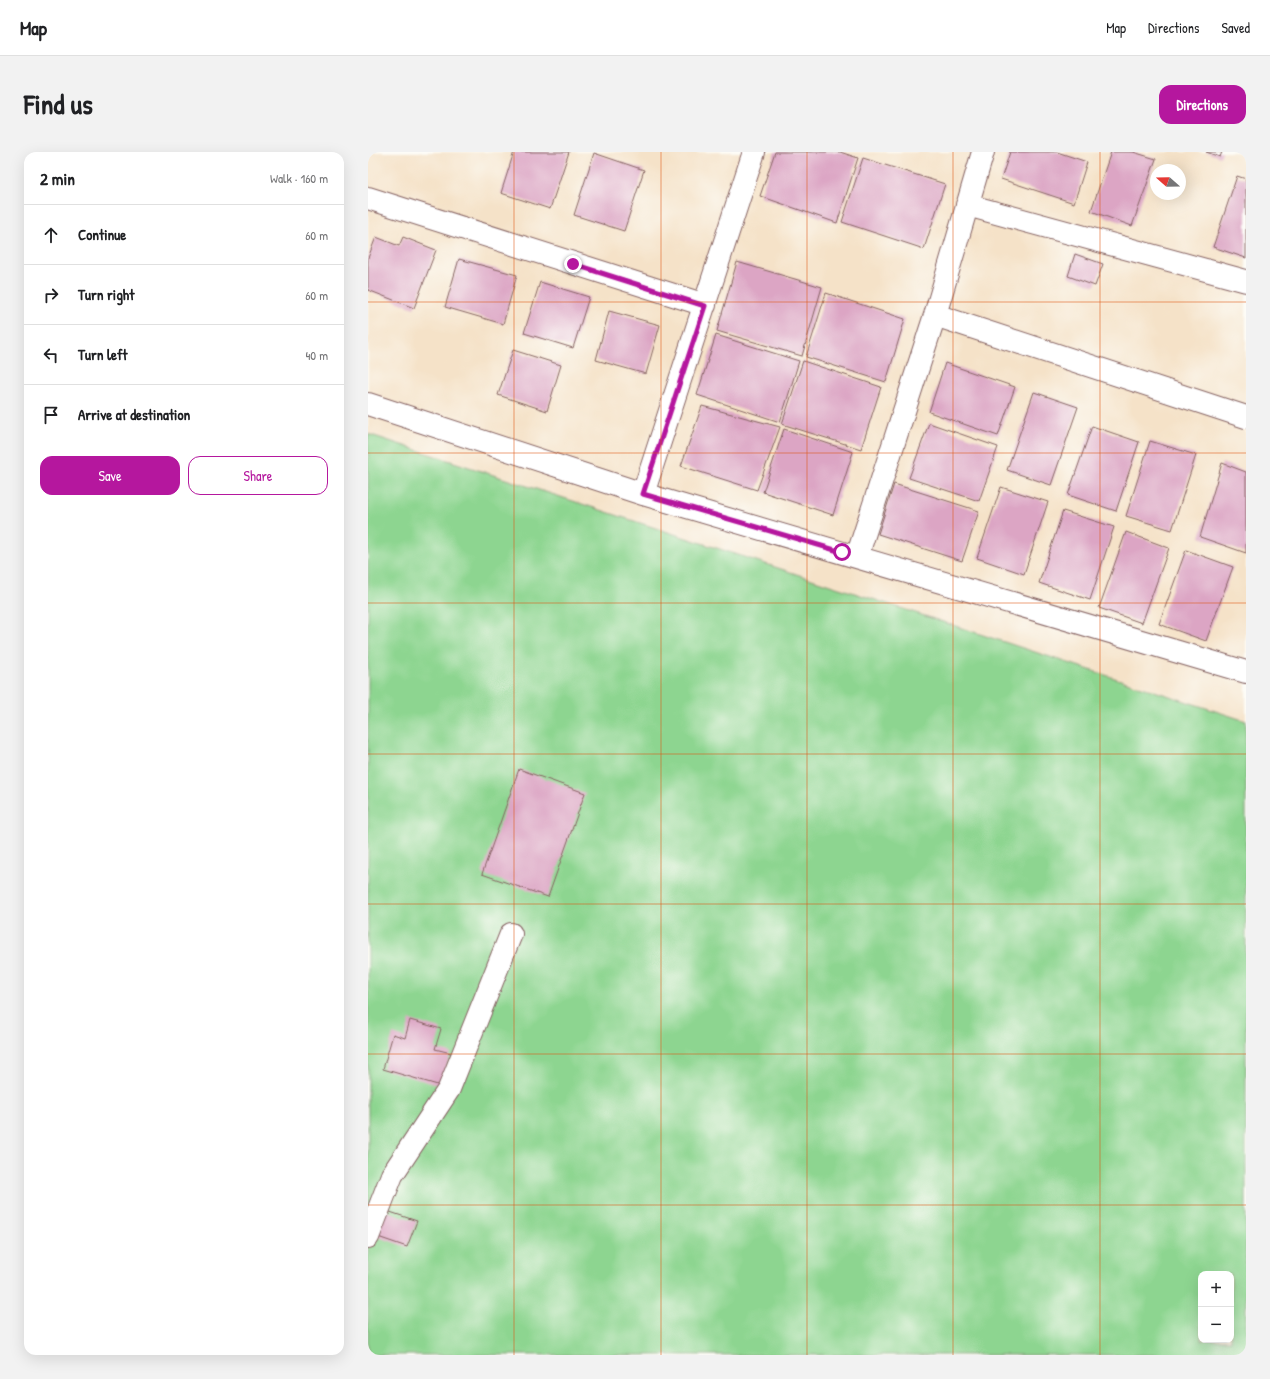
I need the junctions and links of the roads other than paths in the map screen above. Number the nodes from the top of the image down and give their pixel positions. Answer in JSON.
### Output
{"nodes":[{"id":1,"x":754,"y":152,"type":"edge"},
{"id":2,"x":983,"y":152,"type":"edge"},
{"id":3,"x":368,"y":198,"type":"edge"},
{"id":4,"x":967,"y":205,"type":"junction"},
{"id":5,"x":1246,"y":281,"type":"edge"},
{"id":6,"x":705,"y":306,"type":"junction"},
{"id":7,"x":936,"y":315,"type":"junction"},
{"id":8,"x":368,"y":404,"type":"edge"},
{"id":9,"x":1246,"y":417,"type":"edge"},
{"id":10,"x":643,"y":494,"type":"junction"},
{"id":11,"x":857,"y":556,"type":"junction"},
{"id":12,"x":1246,"y":672,"type":"edge"},
{"id":13,"x":511,"y":934,"type":"dead end"},
{"id":14,"x":368,"y":1237,"type":"edge"}],
"edges":[{"from":1,"to":6,"type":"street"},
{"from":2,"to":4,"type":"street"},
{"from":3,"to":6,"type":"street"},
{"from":4,"to":5,"type":"street"},
{"from":4,"to":7,"type":"street"},
{"from":6,"to":10,"type":"street"},
{"from":7,"to":9,"type":"street"},
{"from":7,"to":11,"type":"street"},
{"from":8,"to":10,"type":"street"},
{"from":10,"to":11,"type":"street"},
{"from":11,"to":12,"type":"street"},
{"from":13,"to":14,"type":"street"}]}
